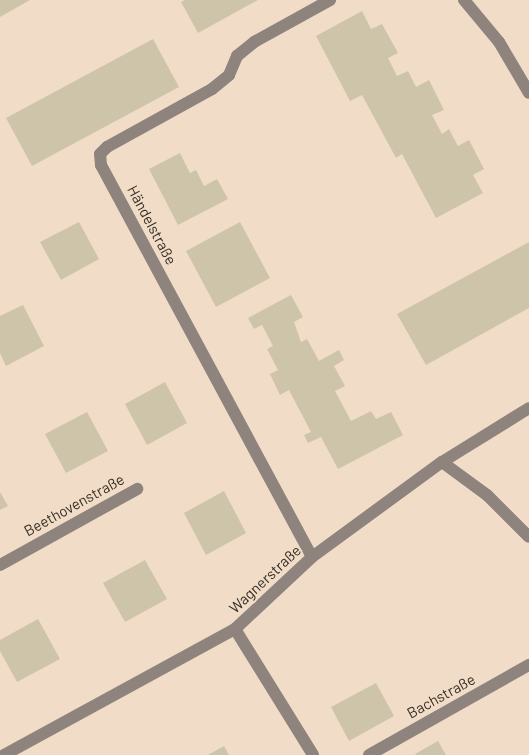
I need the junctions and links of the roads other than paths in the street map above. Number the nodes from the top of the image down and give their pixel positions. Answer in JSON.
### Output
{"nodes":[{"id":1,"x":330,"y":0,"type":"edge"},
{"id":2,"x":464,"y":0,"type":"edge"},
{"id":3,"x":528,"y":87,"type":"edge"},
{"id":4,"x":529,"y":408,"type":"edge"},
{"id":5,"x":442,"y":462,"type":"junction"},
{"id":6,"x":137,"y":489,"type":"dead end"},
{"id":7,"x":529,"y":538,"type":"edge"},
{"id":8,"x":312,"y":557,"type":"junction"},
{"id":9,"x":0,"y":565,"type":"edge"},
{"id":10,"x":235,"y":629,"type":"junction"},
{"id":11,"x":529,"y":665,"type":"edge"},
{"id":12,"x":0,"y":742,"type":"edge"},
{"id":13,"x":8,"y":754,"type":"edge"},
{"id":14,"x":313,"y":755,"type":"edge"},
{"id":15,"x":369,"y":755,"type":"edge"}],
"edges":[{"from":1,"to":8,"type":"street","name":"Händelstraße"},
{"from":2,"to":3,"type":"street"},
{"from":4,"to":5,"type":"street","name":"Wagnerstraße"},
{"from":5,"to":7,"type":"street"},
{"from":5,"to":8,"type":"street","name":"Wagnerstraße"},
{"from":6,"to":9,"type":"street","name":"Beethovenstraße"},
{"from":8,"to":10,"type":"street","name":"Wagnerstraße"},
{"from":10,"to":13,"type":"street","name":"Wagnerstraße"},
{"from":10,"to":14,"type":"street"},
{"from":11,"to":15,"type":"street","name":"Bachstraße"},
{"from":12,"to":13,"type":"street"}]}
